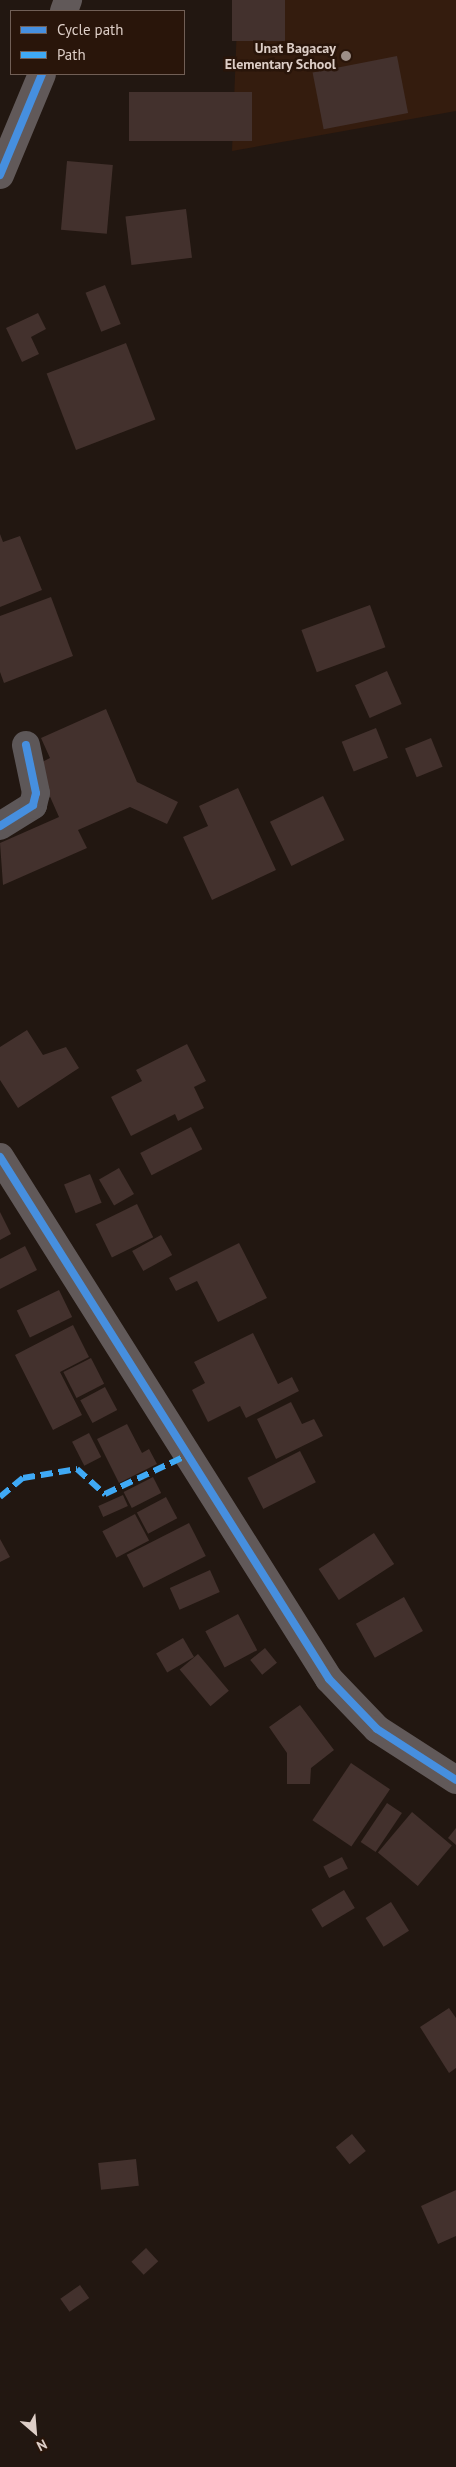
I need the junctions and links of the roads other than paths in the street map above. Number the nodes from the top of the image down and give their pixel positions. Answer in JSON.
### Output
{"nodes":[{"id":1,"x":42,"y":75,"type":"edge"},
{"id":2,"x":0,"y":175,"type":"edge"},
{"id":3,"x":26,"y":745,"type":"dead end"},
{"id":4,"x":0,"y":826,"type":"edge"},
{"id":5,"x":0,"y":1157,"type":"edge"},
{"id":6,"x":456,"y":1780,"type":"edge"}],
"edges":[{"from":1,"to":2,"type":"street"},
{"from":3,"to":4,"type":"street"},
{"from":5,"to":6,"type":"street"}]}
